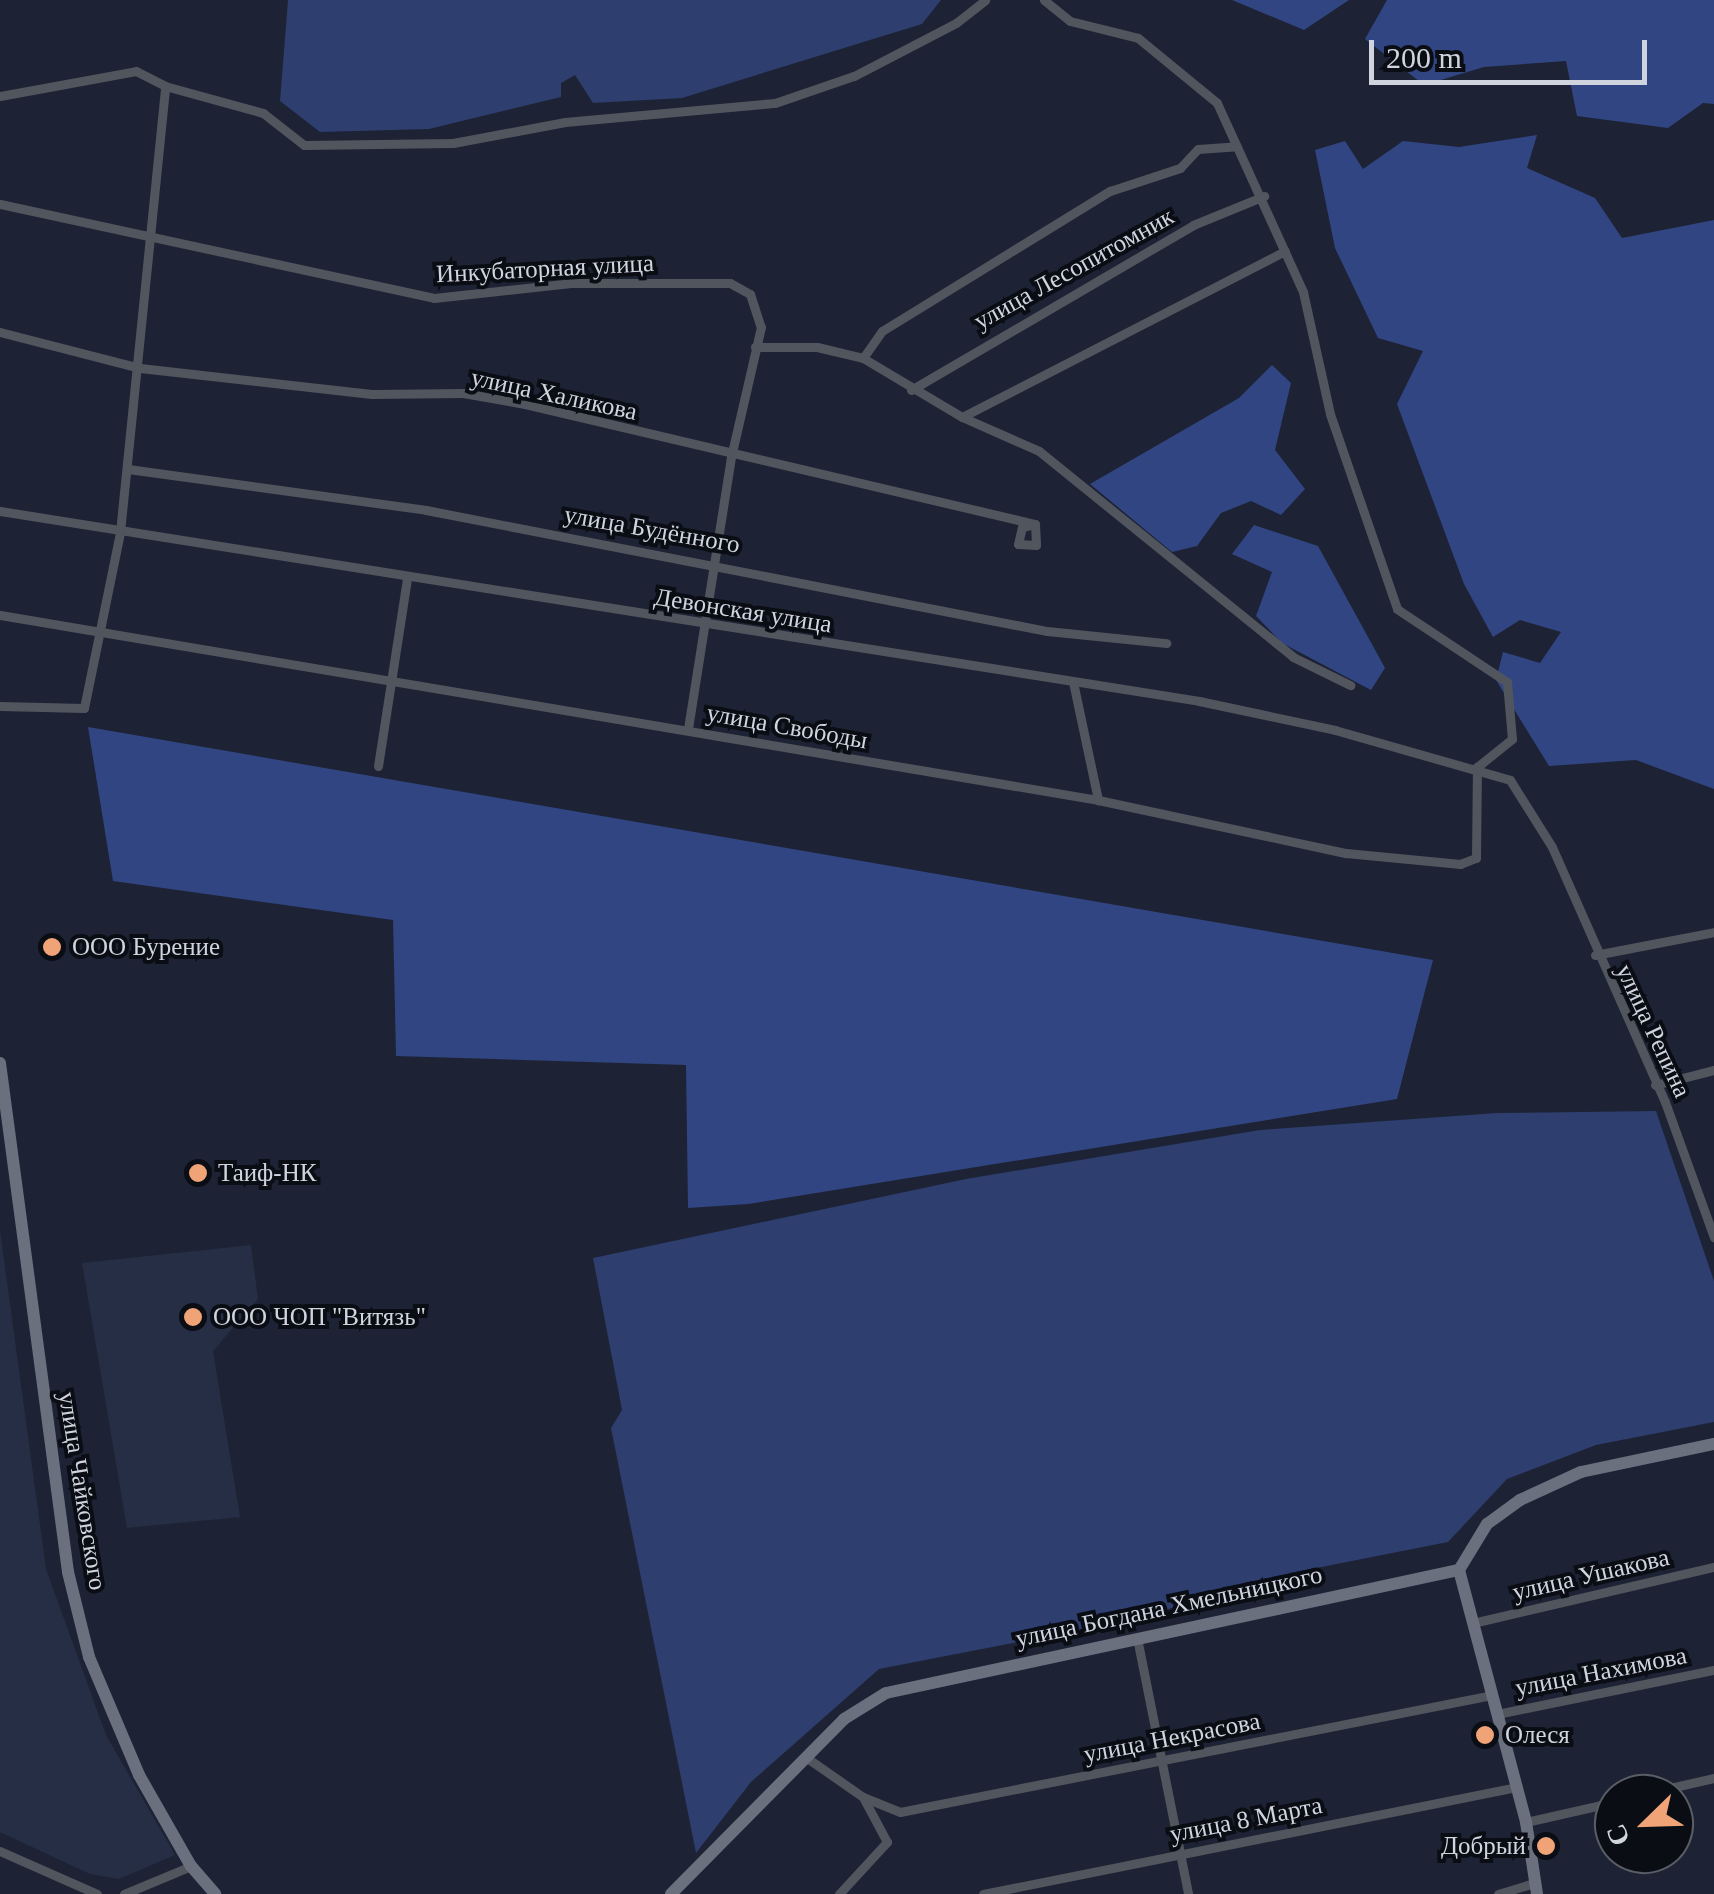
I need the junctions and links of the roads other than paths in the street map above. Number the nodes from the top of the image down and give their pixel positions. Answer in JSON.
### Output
{"nodes":[{"id":1,"x":985,"y":0,"type":"edge"},
{"id":2,"x":1044,"y":0,"type":"edge"},
{"id":3,"x":165,"y":86,"type":"junction"},
{"id":4,"x":0,"y":96,"type":"edge"},
{"id":5,"x":1238,"y":146,"type":"junction"},
{"id":6,"x":1264,"y":196,"type":"junction"},
{"id":7,"x":0,"y":204,"type":"edge"},
{"id":8,"x":154,"y":238,"type":"junction"},
{"id":9,"x":1285,"y":251,"type":"junction"},
{"id":10,"x":0,"y":332,"type":"edge"},
{"id":11,"x":755,"y":347,"type":"junction"},
{"id":12,"x":864,"y":358,"type":"junction"},
{"id":13,"x":140,"y":368,"type":"junction"},
{"id":14,"x":910,"y":390,"type":"junction"},
{"id":15,"x":962,"y":417,"type":"junction"},
{"id":16,"x":731,"y":457,"type":"junction"},
{"id":17,"x":128,"y":469,"type":"junction"},
{"id":18,"x":0,"y":511,"type":"edge"},
{"id":19,"x":1035,"y":524,"type":"dead end"},
{"id":20,"x":120,"y":532,"type":"junction"},
{"id":21,"x":713,"y":561,"type":"junction"},
{"id":22,"x":407,"y":578,"type":"junction"},
{"id":23,"x":0,"y":615,"type":"edge"},
{"id":24,"x":702,"y":626,"type":"junction"},
{"id":25,"x":100,"y":636,"type":"junction"},
{"id":26,"x":1166,"y":643,"type":"dead end"},
{"id":27,"x":390,"y":680,"type":"junction"},
{"id":28,"x":1074,"y":682,"type":"junction"},
{"id":29,"x":1350,"y":685,"type":"dead end"},
{"id":30,"x":0,"y":706,"type":"edge"},
{"id":31,"x":688,"y":730,"type":"junction"},
{"id":32,"x":378,"y":766,"type":"dead end"},
{"id":33,"x":1477,"y":767,"type":"junction"},
{"id":34,"x":1098,"y":800,"type":"junction"},
{"id":35,"x":1714,"y":932,"type":"edge"},
{"id":36,"x":1594,"y":955,"type":"junction"},
{"id":37,"x":0,"y":1063,"type":"edge"},
{"id":38,"x":1714,"y":1070,"type":"edge"},
{"id":39,"x":1656,"y":1085,"type":"junction"},
{"id":40,"x":4,"y":1118,"type":"edge"},
{"id":41,"x":1714,"y":1194,"type":"edge"},
{"id":42,"x":1700,"y":1196,"type":"junction"},
{"id":43,"x":1714,"y":1238,"type":"edge"},
{"id":44,"x":1714,"y":1444,"type":"edge"},
{"id":45,"x":1714,"y":1568,"type":"edge"},
{"id":46,"x":1459,"y":1570,"type":"junction"},
{"id":47,"x":1476,"y":1622,"type":"junction"},
{"id":48,"x":1138,"y":1638,"type":"junction"},
{"id":49,"x":1714,"y":1670,"type":"edge"},
{"id":50,"x":1492,"y":1695,"type":"junction"},
{"id":51,"x":1497,"y":1714,"type":"junction"},
{"id":52,"x":807,"y":1758,"type":"junction"},
{"id":53,"x":1160,"y":1761,"type":"junction"},
{"id":54,"x":1517,"y":1788,"type":"junction"},
{"id":55,"x":863,"y":1796,"type":"junction"},
{"id":56,"x":1594,"y":1807,"type":"edge"},
{"id":57,"x":1526,"y":1822,"type":"junction"},
{"id":58,"x":0,"y":1851,"type":"edge"},
{"id":59,"x":1178,"y":1854,"type":"junction"},
{"id":60,"x":191,"y":1866,"type":"junction"},
{"id":61,"x":1536,"y":1888,"type":"edge"},
{"id":62,"x":98,"y":1894,"type":"edge"},
{"id":63,"x":124,"y":1894,"type":"edge"},
{"id":64,"x":216,"y":1894,"type":"edge"},
{"id":65,"x":672,"y":1894,"type":"edge"},
{"id":66,"x":838,"y":1894,"type":"edge"},
{"id":67,"x":983,"y":1894,"type":"edge"},
{"id":68,"x":1188,"y":1894,"type":"edge"},
{"id":69,"x":1498,"y":1894,"type":"edge"}],
"edges":[{"from":1,"to":3,"type":"street"},
{"from":2,"to":5,"type":"street"},
{"from":3,"to":4,"type":"street"},
{"from":3,"to":8,"type":"street"},
{"from":5,"to":6,"type":"street"},
{"from":5,"to":12,"type":"street"},
{"from":6,"to":9,"type":"street"},
{"from":6,"to":14,"type":"street","name":"улица Лесопитомник"},
{"from":7,"to":8,"type":"street","name":"Инкубаторная улица"},
{"from":8,"to":11,"type":"street","name":"Инкубаторная улица"},
{"from":8,"to":13,"type":"street"},
{"from":9,"to":15,"type":"street"},
{"from":9,"to":33,"type":"street"},
{"from":10,"to":13,"type":"street","name":"улица Халикова"},
{"from":11,"to":12,"type":"street"},
{"from":11,"to":16,"type":"street","name":"Инкубаторная улица"},
{"from":12,"to":14,"type":"street"},
{"from":13,"to":16,"type":"street","name":"улица Халикова"},
{"from":13,"to":17,"type":"street"},
{"from":14,"to":15,"type":"street"},
{"from":15,"to":29,"type":"street"},
{"from":16,"to":19,"type":"street","name":"улица Халикова"},
{"from":16,"to":21,"type":"street","name":"Инкубаторная улица"},
{"from":17,"to":20,"type":"street"},
{"from":17,"to":21,"type":"street","name":"улица Будённого"},
{"from":18,"to":20,"type":"street","name":"Девонская улица"},
{"from":20,"to":22,"type":"street","name":"Девонская улица"},
{"from":20,"to":25,"type":"street"},
{"from":21,"to":24,"type":"street","name":"Инкубаторная улица"},
{"from":21,"to":26,"type":"street","name":"улица Будённого"},
{"from":22,"to":24,"type":"street","name":"Девонская улица"},
{"from":22,"to":27,"type":"street"},
{"from":23,"to":25,"type":"street","name":"улица Свободы"},
{"from":24,"to":28,"type":"street","name":"Девонская улица"},
{"from":24,"to":31,"type":"street","name":"Инкубаторная улица"},
{"from":25,"to":27,"type":"street","name":"улица Свободы"},
{"from":25,"to":30,"type":"street"},
{"from":27,"to":31,"type":"street","name":"улица Свободы"},
{"from":27,"to":32,"type":"street"},
{"from":28,"to":33,"type":"street","name":"Девонская улица"},
{"from":28,"to":34,"type":"street"},
{"from":31,"to":34,"type":"street","name":"улица Свободы"},
{"from":33,"to":34,"type":"street","name":"улица Свободы"},
{"from":33,"to":36,"type":"street","name":"улица Репина"},
{"from":35,"to":36,"type":"street"},
{"from":36,"to":39,"type":"street","name":"улица Репина"},
{"from":37,"to":40,"type":"street","name":"улица Чайковского"},
{"from":38,"to":39,"type":"street"},
{"from":39,"to":42,"type":"street","name":"улица Репина"},
{"from":40,"to":60,"type":"street","name":"улица Чайковского"},
{"from":41,"to":42,"type":"street"},
{"from":42,"to":43,"type":"street","name":"улица Репина"},
{"from":44,"to":46,"type":"street"},
{"from":45,"to":47,"type":"street","name":"улица Ушакова"},
{"from":46,"to":47,"type":"street"},
{"from":46,"to":48,"type":"street","name":"улица Богдана Хмельницкого"},
{"from":47,"to":50,"type":"street"},
{"from":48,"to":52,"type":"street","name":"улица Богдана Хмельницкого"},
{"from":48,"to":53,"type":"street"},
{"from":49,"to":51,"type":"street","name":"улица Нахимова"},
{"from":50,"to":51,"type":"street"},
{"from":50,"to":53,"type":"street","name":"улица Некрасова"},
{"from":51,"to":54,"type":"street"},
{"from":52,"to":55,"type":"street","name":"улица Некрасова"},
{"from":52,"to":65,"type":"street","name":"улица Богдана Хмельницкого"},
{"from":53,"to":55,"type":"street","name":"улица Некрасова"},
{"from":53,"to":59,"type":"street"},
{"from":54,"to":57,"type":"street"},
{"from":54,"to":59,"type":"street","name":"улица 8 Марта"},
{"from":55,"to":66,"type":"street","name":"улица Некрасова"},
{"from":56,"to":57,"type":"street"},
{"from":57,"to":61,"type":"street"},
{"from":58,"to":62,"type":"street"},
{"from":59,"to":67,"type":"street","name":"улица 8 Марта"},
{"from":59,"to":68,"type":"street"},
{"from":60,"to":63,"type":"street"},
{"from":60,"to":64,"type":"street","name":"улица Чайковского"},
{"from":61,"to":69,"type":"street"}]}
